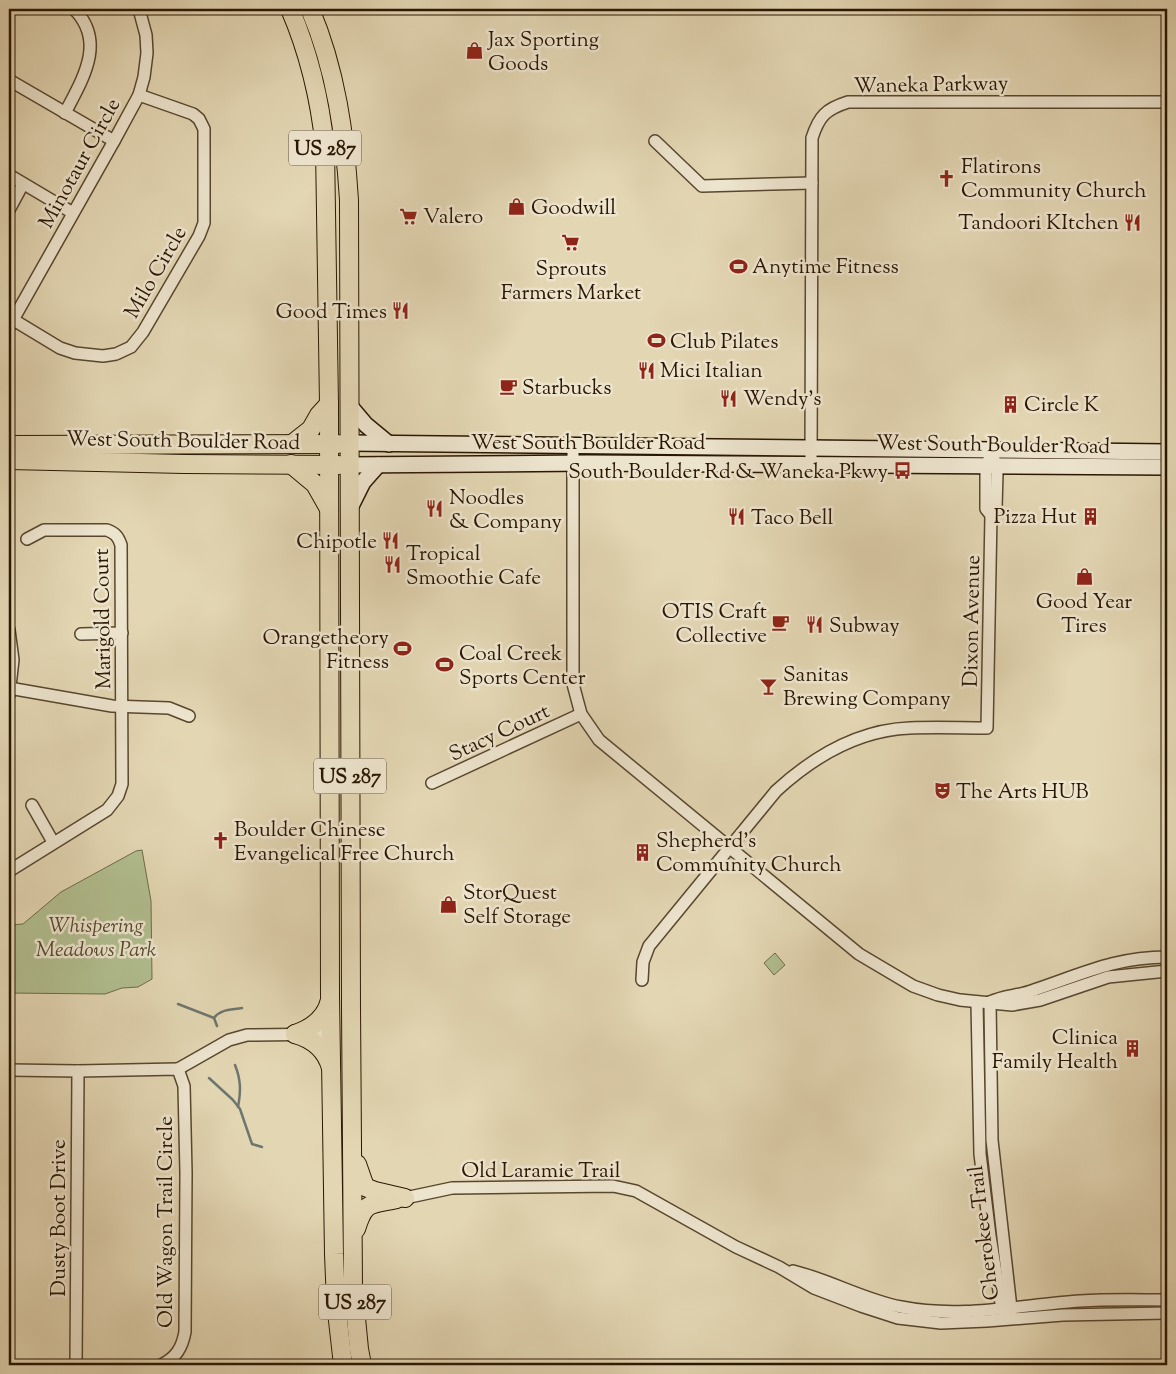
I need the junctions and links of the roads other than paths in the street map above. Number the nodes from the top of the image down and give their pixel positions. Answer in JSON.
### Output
{"nodes":[{"id":1,"x":74,"y":9,"type":"edge"},
{"id":2,"x":140,"y":9,"type":"edge"},
{"id":3,"x":290,"y":9,"type":"edge"},
{"id":4,"x":310,"y":9,"type":"edge"},
{"id":5,"x":9,"y":80,"type":"edge"},
{"id":6,"x":138,"y":95,"type":"junction"},
{"id":7,"x":1167,"y":102,"type":"edge"},
{"id":8,"x":65,"y":113,"type":"junction"},
{"id":9,"x":655,"y":141,"type":"dead end"},
{"id":10,"x":114,"y":142,"type":"junction"},
{"id":11,"x":9,"y":175,"type":"edge"},
{"id":12,"x":812,"y":183,"type":"junction"},
{"id":13,"x":23,"y":184,"type":"junction"},
{"id":14,"x":9,"y":210,"type":"edge"},
{"id":15,"x":73,"y":213,"type":"junction"},
{"id":16,"x":10,"y":323,"type":"edge"},
{"id":17,"x":329,"y":404,"type":"junction"},
{"id":18,"x":349,"y":405,"type":"junction"},
{"id":19,"x":292,"y":444,"type":"junction"},
{"id":20,"x":328,"y":444,"type":"junction"},
{"id":21,"x":349,"y":444,"type":"junction"},
{"id":22,"x":390,"y":444,"type":"junction"},
{"id":23,"x":9,"y":445,"type":"edge"},
{"id":24,"x":573,"y":445,"type":"junction"},
{"id":25,"x":810,"y":448,"type":"junction"},
{"id":26,"x":991,"y":450,"type":"junction"},
{"id":27,"x":1167,"y":452,"type":"edge"},
{"id":28,"x":9,"y":460,"type":"edge"},
{"id":29,"x":573,"y":463,"type":"junction"},
{"id":30,"x":291,"y":464,"type":"junction"},
{"id":31,"x":328,"y":464,"type":"junction"},
{"id":32,"x":349,"y":464,"type":"junction"},
{"id":33,"x":811,"y":464,"type":"junction"},
{"id":34,"x":378,"y":465,"type":"junction"},
{"id":35,"x":992,"y":466,"type":"junction"},
{"id":36,"x":1167,"y":467,"type":"edge"},
{"id":37,"x":328,"y":506,"type":"junction"},
{"id":38,"x":349,"y":510,"type":"junction"},
{"id":39,"x":27,"y":539,"type":"dead end"},
{"id":40,"x":9,"y":630,"type":"edge"},
{"id":41,"x":122,"y":633,"type":"junction"},
{"id":42,"x":81,"y":634,"type":"dead end"},
{"id":43,"x":9,"y":691,"type":"edge"},
{"id":44,"x":122,"y":707,"type":"junction"},
{"id":45,"x":581,"y":714,"type":"junction"},
{"id":46,"x":189,"y":716,"type":"dead end"},
{"id":47,"x":432,"y":784,"type":"dead end"},
{"id":48,"x":32,"y":805,"type":"dead end"},
{"id":49,"x":53,"y":842,"type":"junction"},
{"id":50,"x":729,"y":848,"type":"junction"},
{"id":51,"x":9,"y":871,"type":"edge"},
{"id":52,"x":1167,"y":956,"type":"edge"},
{"id":53,"x":1167,"y":971,"type":"edge"},
{"id":54,"x":642,"y":980,"type":"dead end"},
{"id":55,"x":330,"y":996,"type":"junction"},
{"id":56,"x":977,"y":1002,"type":"junction"},
{"id":57,"x":990,"y":1002,"type":"junction"},
{"id":58,"x":295,"y":1034,"type":"junction"},
{"id":59,"x":332,"y":1034,"type":"junction"},
{"id":60,"x":351,"y":1065,"type":"junction"},
{"id":61,"x":178,"y":1069,"type":"junction"},
{"id":62,"x":9,"y":1070,"type":"edge"},
{"id":63,"x":78,"y":1071,"type":"junction"},
{"id":64,"x":332,"y":1073,"type":"junction"},
{"id":65,"x":352,"y":1146,"type":"junction"},
{"id":66,"x":405,"y":1198,"type":"junction"},
{"id":67,"x":353,"y":1241,"type":"junction"},
{"id":68,"x":1167,"y":1300,"type":"edge"},
{"id":69,"x":1007,"y":1312,"type":"junction"},
{"id":70,"x":1167,"y":1313,"type":"edge"},
{"id":71,"x":76,"y":1365,"type":"edge"},
{"id":72,"x":161,"y":1365,"type":"edge"},
{"id":73,"x":344,"y":1365,"type":"edge"},
{"id":74,"x":362,"y":1365,"type":"edge"}],
"edges":[{"from":1,"to":8,"type":"street"},
{"from":2,"to":6,"type":"street","name":"Minotaur Circle"},
{"from":3,"to":17,"type":"main road","number":"US 287"},
{"from":4,"to":18,"type":"main road","number":"US 287"},
{"from":5,"to":8,"type":"street"},
{"from":6,"to":10,"type":"street","name":"Minotaur Circle"},
{"from":6,"to":16,"type":"street","name":"Milo Circle"},
{"from":7,"to":12,"type":"street","name":"Waneka Parkway"},
{"from":8,"to":10,"type":"street"},
{"from":9,"to":12,"type":"street"},
{"from":10,"to":15,"type":"street","name":"Minotaur Circle"},
{"from":11,"to":13,"type":"street"},
{"from":12,"to":25,"type":"street","name":"Waneka Parkway"},
{"from":13,"to":14,"type":"street"},
{"from":13,"to":15,"type":"street"},
{"from":15,"to":16,"type":"street","name":"Minotaur Circle"},
{"from":17,"to":19,"type":"main road"},
{"from":17,"to":20,"type":"main road","number":"US 287"},
{"from":18,"to":21,"type":"main road","number":"US 287"},
{"from":18,"to":22,"type":"main road"},
{"from":19,"to":20,"type":"main road","name":"West South Boulder Road"},
{"from":19,"to":23,"type":"main road","name":"West South Boulder Road"},
{"from":20,"to":21,"type":"main road","name":"West South Boulder Road"},
{"from":20,"to":31,"type":"main road","number":"US 287"},
{"from":21,"to":22,"type":"main road","name":"West South Boulder Road"},
{"from":21,"to":32,"type":"main road","number":"US 287"},
{"from":22,"to":24,"type":"main road","name":"West South Boulder Road"},
{"from":24,"to":25,"type":"main road","name":"West South Boulder Road"},
{"from":24,"to":29,"type":"street"},
{"from":25,"to":26,"type":"main road","name":"West South Boulder Road"},
{"from":25,"to":33,"type":"street","name":"Waneka Parkway"},
{"from":26,"to":27,"type":"main road","name":"West South Boulder Road"},
{"from":26,"to":35,"type":"street","name":"Dixon Avenue"},
{"from":28,"to":30,"type":"main road","name":"West South Boulder Road"},
{"from":29,"to":33,"type":"main road","name":"West South Boulder Road"},
{"from":29,"to":34,"type":"main road","name":"West South Boulder Road"},
{"from":29,"to":45,"type":"street"},
{"from":30,"to":31,"type":"main road","name":"West South Boulder Road"},
{"from":30,"to":37,"type":"main road"},
{"from":31,"to":32,"type":"main road","name":"West South Boulder Road"},
{"from":31,"to":37,"type":"main road","number":"US 287"},
{"from":32,"to":34,"type":"main road","name":"West South Boulder Road"},
{"from":32,"to":38,"type":"main road","number":"US 287"},
{"from":33,"to":35,"type":"main road","name":"West South Boulder Road"},
{"from":34,"to":38,"type":"main road"},
{"from":35,"to":36,"type":"main road","name":"West South Boulder Road"},
{"from":35,"to":50,"type":"street","name":"Dixon Avenue"},
{"from":37,"to":55,"type":"main road","number":"US 287"},
{"from":38,"to":60,"type":"main road","number":"US 287"},
{"from":39,"to":41,"type":"street","name":"Marigold Court"},
{"from":40,"to":43,"type":"street"},
{"from":41,"to":42,"type":"street"},
{"from":41,"to":44,"type":"street","name":"Marigold Court"},
{"from":43,"to":44,"type":"street"},
{"from":44,"to":46,"type":"street"},
{"from":44,"to":49,"type":"street","name":"Marigold Court"},
{"from":45,"to":47,"type":"street","name":"Stacy Court"},
{"from":45,"to":50,"type":"street"},
{"from":48,"to":49,"type":"street"},
{"from":49,"to":51,"type":"street","name":"Marigold Court"},
{"from":50,"to":54,"type":"street"},
{"from":50,"to":56,"type":"street"},
{"from":52,"to":57,"type":"street"},
{"from":53,"to":57,"type":"street"},
{"from":55,"to":58,"type":"main road"},
{"from":55,"to":59,"type":"main road","number":"US 287"},
{"from":56,"to":57,"type":"street"},
{"from":56,"to":69,"type":"street","name":"Cherokee Trail"},
{"from":57,"to":69,"type":"street","name":"Cherokee Trail"},
{"from":58,"to":59,"type":"street"},
{"from":58,"to":61,"type":"street"},
{"from":58,"to":64,"type":"main road"},
{"from":59,"to":60,"type":"main road"},
{"from":59,"to":64,"type":"main road","number":"US 287"},
{"from":60,"to":65,"type":"main road","number":"US 287"},
{"from":61,"to":63,"type":"street"},
{"from":61,"to":72,"type":"street","name":"Old Wagon Trail Circle"},
{"from":62,"to":63,"type":"street"},
{"from":63,"to":71,"type":"street","name":"Dusty Boot Drive"},
{"from":64,"to":73,"type":"main road","number":"US 287"},
{"from":65,"to":66,"type":"main road"},
{"from":65,"to":67,"type":"main road","number":"US 287"},
{"from":66,"to":67,"type":"main road"},
{"from":66,"to":69,"type":"street","name":"Old Laramie Trail"},
{"from":67,"to":74,"type":"main road","number":"US 287"},
{"from":68,"to":69,"type":"street","name":"Old Laramie Trail"},
{"from":69,"to":70,"type":"street","name":"Old Laramie Trail"}]}
